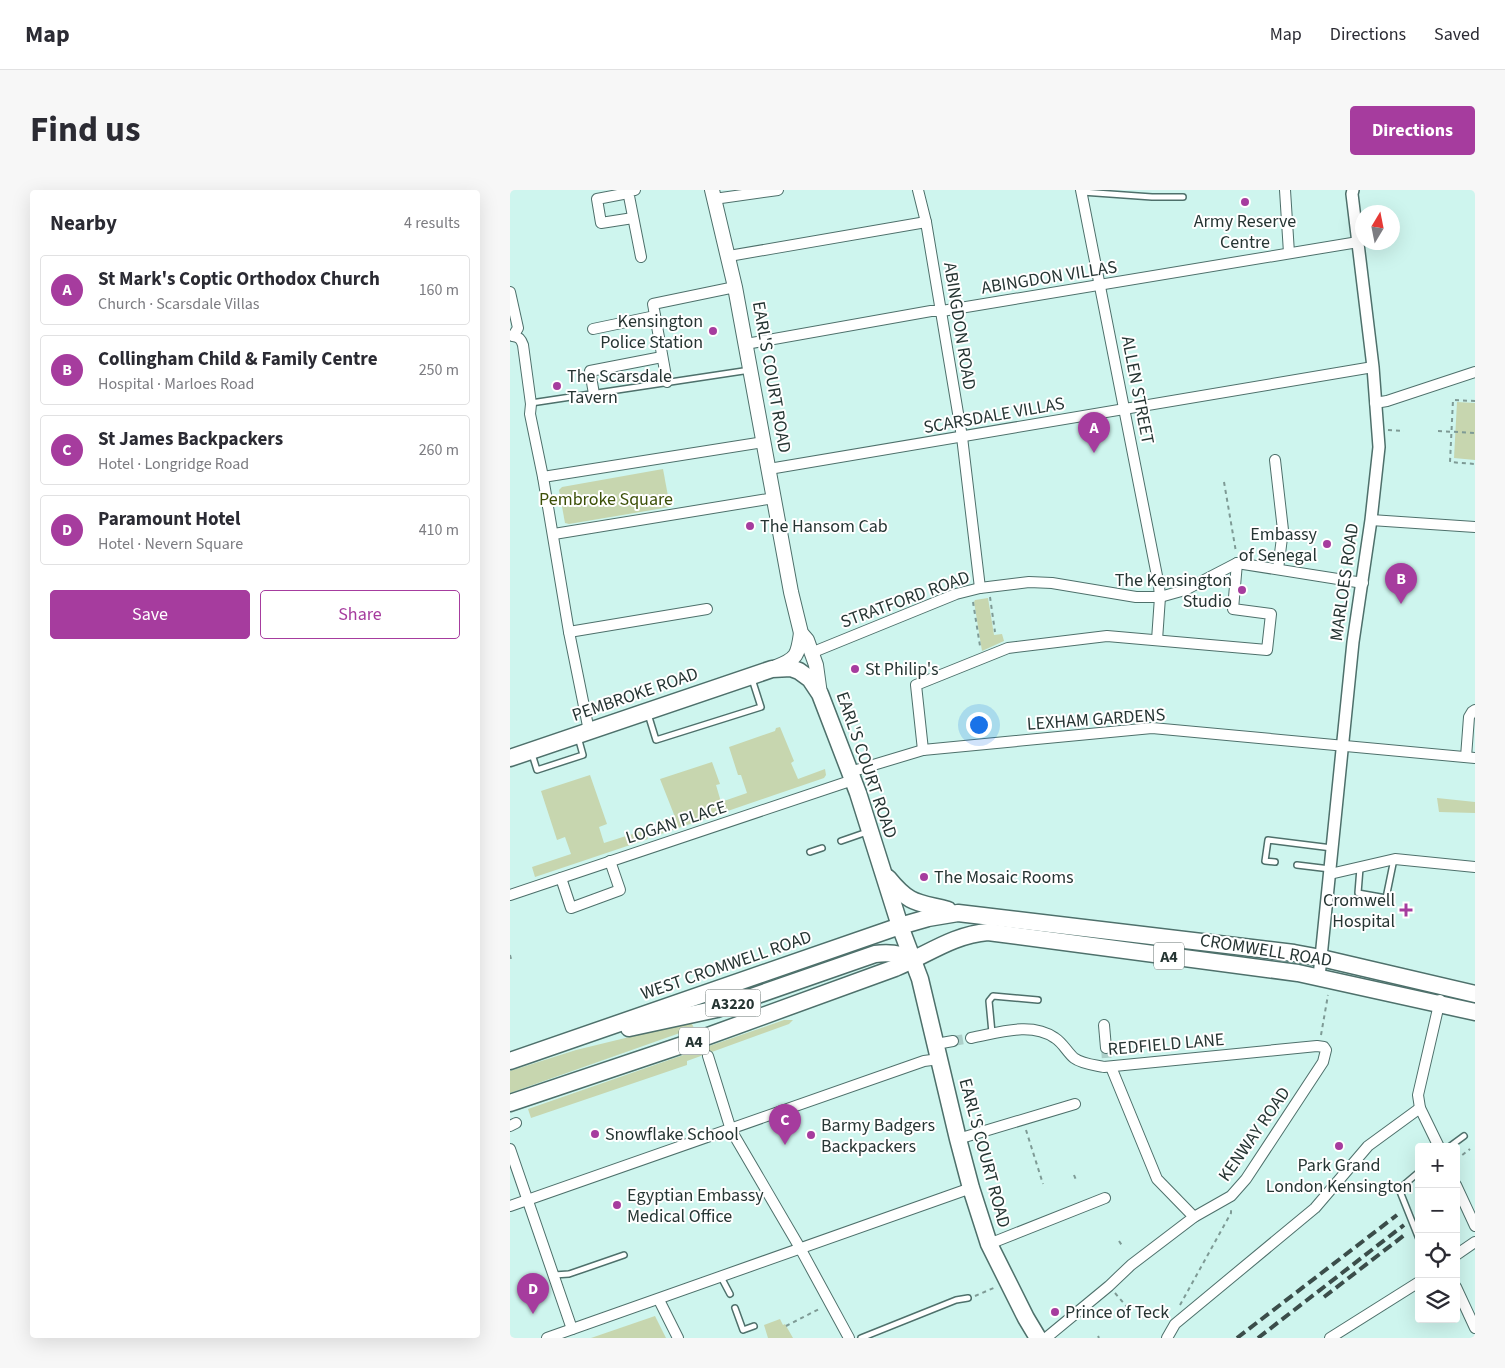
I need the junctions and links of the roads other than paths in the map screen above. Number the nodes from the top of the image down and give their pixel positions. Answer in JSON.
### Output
{"nodes":[{"id":1,"x":778,"y":190,"type":"edge"},
{"id":2,"x":918,"y":190,"type":"edge"},
{"id":3,"x":1285,"y":190,"type":"edge"},
{"id":4,"x":1082,"y":191,"type":"edge"},
{"id":5,"x":1352,"y":191,"type":"edge"},
{"id":6,"x":632,"y":192,"type":"edge"},
{"id":7,"x":713,"y":195,"type":"edge"},
{"id":8,"x":1183,"y":197,"type":"dead end"},
{"id":9,"x":1355,"y":216,"type":"edge"},
{"id":10,"x":633,"y":218,"type":"junction"},
{"id":11,"x":926,"y":222,"type":"junction"},
{"id":12,"x":1355,"y":242,"type":"edge"},
{"id":13,"x":1359,"y":250,"type":"edge"},
{"id":14,"x":1289,"y":253,"type":"junction"},
{"id":15,"x":729,"y":256,"type":"junction"},
{"id":16,"x":641,"y":257,"type":"dead end"},
{"id":17,"x":1100,"y":285,"type":"junction"},
{"id":18,"x":736,"y":287,"type":"junction"},
{"id":19,"x":510,"y":292,"type":"edge"},
{"id":20,"x":942,"y":311,"type":"junction"},
{"id":21,"x":655,"y":316,"type":"junction"},
{"id":22,"x":593,"y":328,"type":"dead end"},
{"id":23,"x":511,"y":336,"type":"edge"},
{"id":24,"x":746,"y":344,"type":"junction"},
{"id":25,"x":662,"y":357,"type":"junction"},
{"id":26,"x":1373,"y":367,"type":"junction"},
{"id":27,"x":751,"y":370,"type":"junction"},
{"id":28,"x":1475,"y":372,"type":"edge"},
{"id":29,"x":667,"y":382,"type":"junction"},
{"id":30,"x":594,"y":394,"type":"junction"},
{"id":31,"x":1375,"y":403,"type":"junction"},
{"id":32,"x":530,"y":404,"type":"junction"},
{"id":33,"x":1125,"y":409,"type":"junction"},
{"id":34,"x":962,"y":437,"type":"junction"},
{"id":35,"x":764,"y":442,"type":"junction"},
{"id":36,"x":1275,"y":460,"type":"dead end"},
{"id":37,"x":769,"y":469,"type":"junction"},
{"id":38,"x":544,"y":477,"type":"junction"},
{"id":39,"x":774,"y":498,"type":"junction"},
{"id":40,"x":1371,"y":520,"type":"junction"},
{"id":41,"x":1475,"y":527,"type":"edge"},
{"id":42,"x":554,"y":534,"type":"junction"},
{"id":43,"x":1238,"y":563,"type":"junction"},
{"id":44,"x":1278,"y":569,"type":"junction"},
{"id":45,"x":1363,"y":583,"type":"junction"},
{"id":46,"x":980,"y":588,"type":"junction"},
{"id":47,"x":1160,"y":596,"type":"junction"},
{"id":48,"x":707,"y":609,"type":"dead end"},
{"id":49,"x":569,"y":632,"type":"junction"},
{"id":50,"x":800,"y":633,"type":"junction"},
{"id":51,"x":1157,"y":640,"type":"junction"},
{"id":52,"x":811,"y":653,"type":"junction"},
{"id":53,"x":772,"y":669,"type":"junction"},
{"id":54,"x":752,"y":676,"type":"junction"},
{"id":55,"x":820,"y":694,"type":"junction"},
{"id":56,"x":1475,"y":710,"type":"edge"},
{"id":57,"x":647,"y":711,"type":"junction"},
{"id":58,"x":583,"y":733,"type":"junction"},
{"id":59,"x":1343,"y":745,"type":"junction"},
{"id":60,"x":923,"y":750,"type":"junction"},
{"id":61,"x":510,"y":758,"type":"edge"},
{"id":62,"x":1470,"y":758,"type":"edge"},
{"id":63,"x":851,"y":776,"type":"junction"},
{"id":64,"x":870,"y":831,"type":"junction"},
{"id":65,"x":841,"y":841,"type":"dead end"},
{"id":66,"x":822,"y":848,"type":"dead end"},
{"id":67,"x":1333,"y":848,"type":"junction"},
{"id":68,"x":810,"y":852,"type":"dead end"},
{"id":69,"x":1394,"y":859,"type":"junction"},
{"id":70,"x":610,"y":861,"type":"junction"},
{"id":71,"x":1275,"y":862,"type":"dead end"},
{"id":72,"x":1297,"y":865,"type":"dead end"},
{"id":73,"x":1475,"y":867,"type":"edge"},
{"id":74,"x":1360,"y":868,"type":"junction"},
{"id":75,"x":882,"y":870,"type":"junction"},
{"id":76,"x":1331,"y":872,"type":"junction"},
{"id":77,"x":560,"y":878,"type":"junction"},
{"id":78,"x":510,"y":894,"type":"edge"},
{"id":79,"x":958,"y":913,"type":"junction"},
{"id":80,"x":900,"y":926,"type":"junction"},
{"id":81,"x":897,"y":954,"type":"junction"},
{"id":82,"x":1321,"y":958,"type":"junction"},
{"id":83,"x":914,"y":960,"type":"junction"},
{"id":84,"x":877,"y":974,"type":"junction"},
{"id":85,"x":1319,"y":977,"type":"junction"},
{"id":86,"x":1442,"y":986,"type":"junction"},
{"id":87,"x":1475,"y":994,"type":"edge"},
{"id":88,"x":1038,"y":1000,"type":"dead end"},
{"id":89,"x":1439,"y":1004,"type":"junction"},
{"id":90,"x":1475,"y":1012,"type":"edge"},
{"id":91,"x":1104,"y":1025,"type":"dead end"},
{"id":92,"x":992,"y":1034,"type":"junction"},
{"id":93,"x":972,"y":1038,"type":"tunnel mouth"},
{"id":94,"x":566,"y":1041,"type":"junction"},
{"id":95,"x":953,"y":1041,"type":"tunnel mouth"},
{"id":96,"x":1317,"y":1046,"type":"joint"},
{"id":97,"x":1106,"y":1048,"type":"tunnel mouth"},
{"id":98,"x":510,"y":1051,"type":"edge"},
{"id":99,"x":938,"y":1051,"type":"junction"},
{"id":100,"x":536,"y":1052,"type":"junction"},
{"id":101,"x":708,"y":1056,"type":"dead end"},
{"id":102,"x":510,"y":1061,"type":"edge"},
{"id":103,"x":1107,"y":1065,"type":"junction"},
{"id":104,"x":510,"y":1103,"type":"edge"},
{"id":105,"x":1075,"y":1104,"type":"dead end"},
{"id":106,"x":1420,"y":1108,"type":"junction"},
{"id":107,"x":732,"y":1130,"type":"junction"},
{"id":108,"x":1464,"y":1136,"type":"dead end"},
{"id":109,"x":958,"y":1139,"type":"junction"},
{"id":110,"x":1437,"y":1143,"type":"edge"},
{"id":111,"x":1455,"y":1143,"type":"edge"},
{"id":112,"x":510,"y":1149,"type":"edge"},
{"id":113,"x":1415,"y":1175,"type":"edge"},
{"id":114,"x":971,"y":1188,"type":"junction"},
{"id":115,"x":1458,"y":1188,"type":"edge"},
{"id":116,"x":1105,"y":1198,"type":"dead end"},
{"id":117,"x":527,"y":1200,"type":"junction"},
{"id":118,"x":510,"y":1206,"type":"edge"},
{"id":119,"x":1472,"y":1212,"type":"edge"},
{"id":120,"x":1194,"y":1217,"type":"junction"},
{"id":121,"x":1475,"y":1226,"type":"edge"},
{"id":122,"x":1416,"y":1233,"type":"edge"},
{"id":123,"x":1475,"y":1242,"type":"edge"},
{"id":124,"x":989,"y":1244,"type":"junction"},
{"id":125,"x":800,"y":1248,"type":"junction"},
{"id":126,"x":1460,"y":1252,"type":"edge"},
{"id":127,"x":624,"y":1255,"type":"dead end"},
{"id":128,"x":554,"y":1275,"type":"junction"},
{"id":129,"x":721,"y":1277,"type":"junction"},
{"id":130,"x":1415,"y":1285,"type":"edge"},
{"id":131,"x":730,"y":1294,"type":"dead end"},
{"id":132,"x":1460,"y":1296,"type":"edge"},
{"id":133,"x":968,"y":1298,"type":"road end"},
{"id":134,"x":659,"y":1300,"type":"junction"},
{"id":135,"x":735,"y":1308,"type":"dead end"},
{"id":136,"x":754,"y":1326,"type":"dead end"},
{"id":137,"x":1475,"y":1328,"type":"edge"},
{"id":138,"x":572,"y":1329,"type":"junction"},
{"id":139,"x":547,"y":1338,"type":"edge"},
{"id":140,"x":678,"y":1338,"type":"edge"},
{"id":141,"x":849,"y":1338,"type":"edge"},
{"id":142,"x":861,"y":1338,"type":"edge"},
{"id":143,"x":1038,"y":1338,"type":"edge"},
{"id":144,"x":1046,"y":1338,"type":"edge"},
{"id":145,"x":1167,"y":1338,"type":"edge"},
{"id":146,"x":1330,"y":1338,"type":"edge"}],
"edges":[{"from":1,"to":7,"type":"street"},
{"from":2,"to":11,"type":"street","name":"ABINGDON ROAD"},
{"from":3,"to":14,"type":"street"},
{"from":4,"to":8,"type":"lane"},
{"from":4,"to":17,"type":"street","name":"ALLEN STREET"},
{"from":5,"to":9,"type":"street","name":"MARLOES ROAD"},
{"from":6,"to":10,"type":"street"},
{"from":6,"to":10,"type":"street"},
{"from":7,"to":15,"type":"main road","name":"EARL'S COURT ROAD"},
{"from":10,"to":16,"type":"street"},
{"from":11,"to":15,"type":"street"},
{"from":11,"to":20,"type":"street","name":"ABINGDON ROAD"},
{"from":12,"to":14,"type":"street","name":"ABINGDON VILLAS"},
{"from":13,"to":26,"type":"street","name":"MARLOES ROAD"},
{"from":14,"to":17,"type":"street","name":"ABINGDON VILLAS"},
{"from":15,"to":18,"type":"main road","name":"EARL'S COURT ROAD"},
{"from":17,"to":20,"type":"street","name":"ABINGDON VILLAS"},
{"from":17,"to":33,"type":"street","name":"ALLEN STREET"},
{"from":18,"to":21,"type":"street"},
{"from":18,"to":24,"type":"main road","name":"EARL'S COURT ROAD"},
{"from":19,"to":23,"type":"street"},
{"from":20,"to":24,"type":"street","name":"ABINGDON VILLAS"},
{"from":20,"to":34,"type":"street","name":"ABINGDON ROAD"},
{"from":21,"to":22,"type":"street"},
{"from":21,"to":25,"type":"street"},
{"from":23,"to":32,"type":"street"},
{"from":24,"to":27,"type":"main road","name":"EARL'S COURT ROAD"},
{"from":25,"to":29,"type":"street"},
{"from":25,"to":30,"type":"street"},
{"from":26,"to":31,"type":"street","name":"MARLOES ROAD"},
{"from":26,"to":33,"type":"street","name":"SCARSDALE VILLAS"},
{"from":27,"to":29,"type":"lane"},
{"from":27,"to":35,"type":"main road","name":"EARL'S COURT ROAD"},
{"from":28,"to":31,"type":"street"},
{"from":29,"to":30,"type":"lane"},
{"from":30,"to":32,"type":"lane"},
{"from":31,"to":40,"type":"street","name":"MARLOES ROAD"},
{"from":32,"to":38,"type":"street"},
{"from":33,"to":34,"type":"street","name":"SCARSDALE VILLAS"},
{"from":33,"to":47,"type":"street","name":"ALLEN STREET"},
{"from":34,"to":37,"type":"street","name":"SCARSDALE VILLAS"},
{"from":34,"to":46,"type":"street","name":"ABINGDON ROAD"},
{"from":35,"to":37,"type":"main road","name":"EARL'S COURT ROAD"},
{"from":35,"to":38,"type":"street"},
{"from":36,"to":44,"type":"street"},
{"from":37,"to":39,"type":"main road","name":"EARL'S COURT ROAD"},
{"from":38,"to":42,"type":"street"},
{"from":39,"to":42,"type":"street"},
{"from":39,"to":50,"type":"main road","name":"EARL'S COURT ROAD"},
{"from":40,"to":41,"type":"street"},
{"from":40,"to":45,"type":"street","name":"MARLOES ROAD"},
{"from":42,"to":49,"type":"street"},
{"from":43,"to":44,"type":"street"},
{"from":43,"to":47,"type":"street","name":"STRATFORD ROAD"},
{"from":43,"to":51,"type":"street"},
{"from":44,"to":45,"type":"street"},
{"from":45,"to":59,"type":"street","name":"MARLOES ROAD"},
{"from":46,"to":47,"type":"street","name":"STRATFORD ROAD"},
{"from":46,"to":52,"type":"street","name":"STRATFORD ROAD"},
{"from":47,"to":51,"type":"street","name":"ALLEN STREET"},
{"from":48,"to":49,"type":"street"},
{"from":49,"to":58,"type":"street"},
{"from":50,"to":52,"type":"main road","name":"EARL'S COURT ROAD"},
{"from":50,"to":53,"type":"main road","name":"PEMBROKE ROAD"},
{"from":51,"to":60,"type":"street"},
{"from":52,"to":55,"type":"main road","name":"EARL'S COURT ROAD"},
{"from":53,"to":54,"type":"highway","name":"PEMBROKE ROAD"},
{"from":53,"to":55,"type":"highway","name":"PEMBROKE ROAD"},
{"from":54,"to":57,"type":"highway","name":"PEMBROKE ROAD"},
{"from":54,"to":57,"type":"lane"},
{"from":55,"to":63,"type":"highway","name":"EARL'S COURT ROAD"},
{"from":56,"to":62,"type":"street","name":"LEXHAM GARDENS"},
{"from":57,"to":58,"type":"highway","name":"PEMBROKE ROAD"},
{"from":58,"to":61,"type":"highway","name":"PEMBROKE ROAD"},
{"from":59,"to":60,"type":"street","name":"LEXHAM GARDENS"},
{"from":59,"to":62,"type":"street","name":"LEXHAM GARDENS"},
{"from":59,"to":67,"type":"street","name":"MARLOES ROAD"},
{"from":60,"to":63,"type":"street","name":"LEXHAM GARDENS"},
{"from":63,"to":64,"type":"highway","name":"EARL'S COURT ROAD"},
{"from":63,"to":70,"type":"street","name":"LOGAN PLACE"},
{"from":64,"to":65,"type":"lane"},
{"from":64,"to":75,"type":"highway","name":"EARL'S COURT ROAD"},
{"from":66,"to":68,"type":"lane"},
{"from":67,"to":71,"type":"lane"},
{"from":67,"to":76,"type":"street","name":"MARLOES ROAD"},
{"from":69,"to":73,"type":"street"},
{"from":69,"to":74,"type":"street"},
{"from":69,"to":74,"type":"lane"},
{"from":70,"to":77,"type":"street","name":"LOGAN PLACE"},
{"from":70,"to":77,"type":"street"},
{"from":72,"to":76,"type":"lane"},
{"from":74,"to":76,"type":"street"},
{"from":75,"to":79,"type":"highway","number":"A4"},
{"from":75,"to":80,"type":"highway","name":"EARL'S COURT ROAD"},
{"from":76,"to":82,"type":"street","name":"MARLOES ROAD"},
{"from":77,"to":78,"type":"street","name":"LOGAN PLACE"},
{"from":79,"to":80,"type":"highway","name":"CROMWELL ROAD","number":"A4"},
{"from":79,"to":82,"type":"highway","name":"CROMWELL ROAD","number":"A4"},
{"from":80,"to":81,"type":"highway"},
{"from":80,"to":83,"type":"highway","name":"EARL'S COURT ROAD"},
{"from":80,"to":94,"type":"highway","name":"WEST CROMWELL ROAD","number":"A4"},
{"from":81,"to":83,"type":"highway","number":"A3220"},
{"from":81,"to":84,"type":"highway","number":"A4"},
{"from":81,"to":94,"type":"highway","number":"A3220"},
{"from":82,"to":85,"type":"street","name":"MARLOES ROAD"},
{"from":82,"to":86,"type":"highway","name":"CROMWELL ROAD","number":"A4"},
{"from":83,"to":84,"type":"highway","name":"CROMWELL ROAD","number":"A4"},
{"from":83,"to":85,"type":"highway","name":"CROMWELL ROAD","number":"A4"},
{"from":83,"to":99,"type":"highway","name":"EARL'S COURT ROAD"},
{"from":84,"to":104,"type":"highway","number":"A4"},
{"from":85,"to":89,"type":"highway","name":"CROMWELL ROAD","number":"A4"},
{"from":86,"to":87,"type":"highway","name":"CROMWELL ROAD","number":"A4"},
{"from":86,"to":89,"type":"street"},
{"from":88,"to":92,"type":"lane"},
{"from":89,"to":90,"type":"highway","name":"CROMWELL ROAD","number":"A4"},
{"from":89,"to":106,"type":"street"},
{"from":91,"to":97,"type":"street"},
{"from":92,"to":93,"type":"street","name":"REDFIELD LANE"},
{"from":92,"to":103,"type":"street","name":"REDFIELD LANE"},
{"from":94,"to":100,"type":"highway","number":"A4"},
{"from":95,"to":99,"type":"street"},
{"from":96,"to":103,"type":"street","name":"REDFIELD LANE"},
{"from":96,"to":120,"type":"street","name":"KENWAY ROAD"},
{"from":98,"to":100,"type":"street"},
{"from":99,"to":107,"type":"street"},
{"from":99,"to":109,"type":"highway","name":"EARL'S COURT ROAD"},
{"from":100,"to":102,"type":"highway","number":"A4"},
{"from":101,"to":107,"type":"street"},
{"from":103,"to":120,"type":"street"},
{"from":105,"to":109,"type":"street"},
{"from":106,"to":110,"type":"street"},
{"from":106,"to":145,"type":"street"},
{"from":107,"to":117,"type":"street"},
{"from":107,"to":125,"type":"street"},
{"from":108,"to":111,"type":"lane"},
{"from":109,"to":114,"type":"highway","name":"EARL'S COURT ROAD"},
{"from":112,"to":117,"type":"street"},
{"from":113,"to":122,"type":"lane"},
{"from":114,"to":124,"type":"highway","name":"EARL'S COURT ROAD"},
{"from":114,"to":125,"type":"street"},
{"from":115,"to":119,"type":"street"},
{"from":116,"to":124,"type":"street"},
{"from":117,"to":118,"type":"street"},
{"from":117,"to":128,"type":"street"},
{"from":119,"to":121,"type":"street"},
{"from":120,"to":144,"type":"street","name":"KENWAY ROAD"},
{"from":123,"to":126,"type":"street"},
{"from":124,"to":143,"type":"highway","name":"EARL'S COURT ROAD"},
{"from":125,"to":129,"type":"street"},
{"from":125,"to":141,"type":"street"},
{"from":127,"to":128,"type":"lane"},
{"from":128,"to":138,"type":"street"},
{"from":129,"to":131,"type":"lane"},
{"from":129,"to":134,"type":"street"},
{"from":130,"to":146,"type":"street"},
{"from":132,"to":137,"type":"street"},
{"from":133,"to":142,"type":"lane"},
{"from":134,"to":138,"type":"street"},
{"from":134,"to":140,"type":"street"},
{"from":135,"to":136,"type":"lane"},
{"from":138,"to":139,"type":"street"}]}
